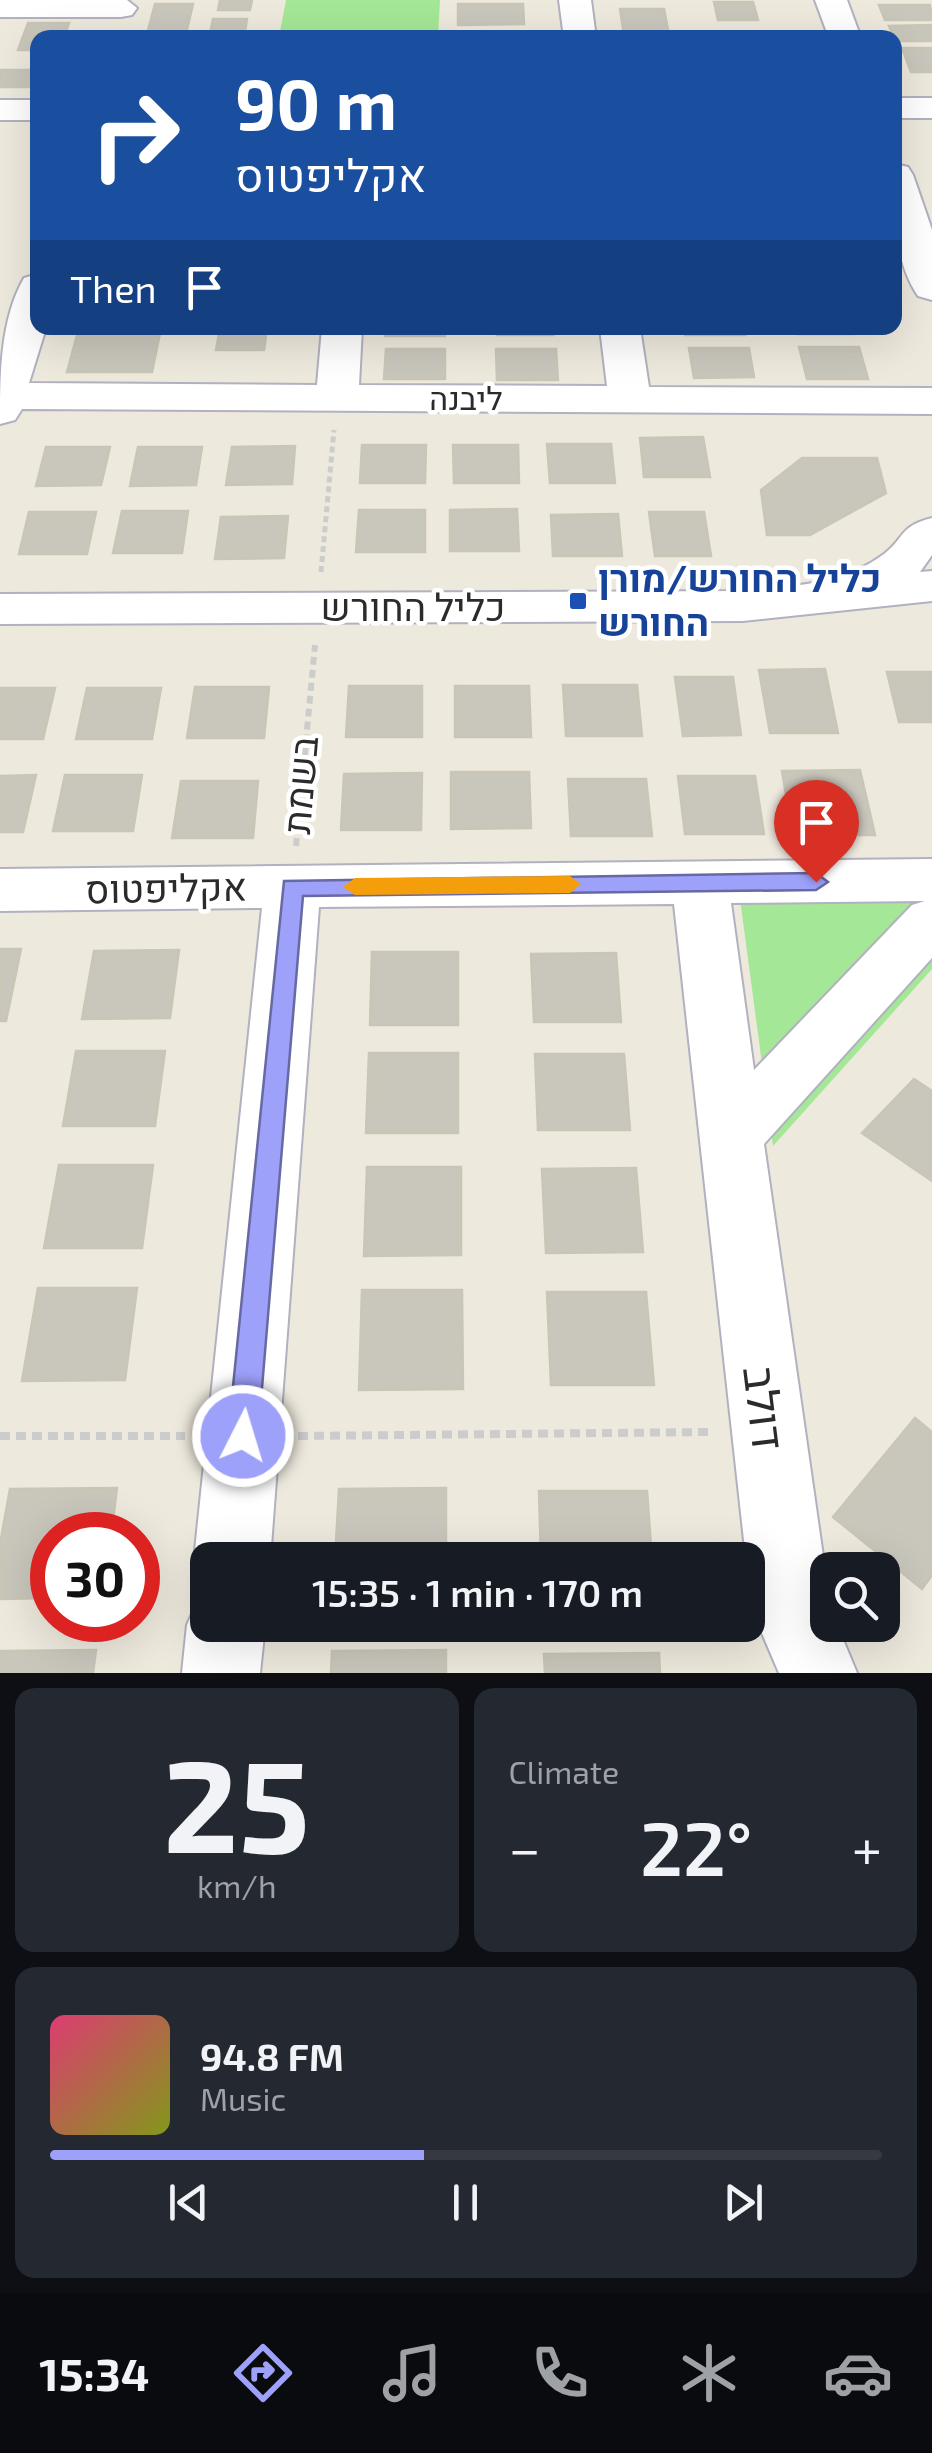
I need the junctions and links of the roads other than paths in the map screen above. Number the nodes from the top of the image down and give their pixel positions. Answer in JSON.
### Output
{"nodes":[{"id":1,"x":574,"y":0,"type":"edge"},
{"id":2,"x":831,"y":0,"type":"edge"},
{"id":3,"x":0,"y":8,"type":"edge"},
{"id":4,"x":118,"y":15,"type":"edge"},
{"id":5,"x":579,"y":30,"type":"edge"},
{"id":6,"x":843,"y":30,"type":"edge"},
{"id":7,"x":902,"y":108,"type":"edge"},
{"id":8,"x":932,"y":108,"type":"edge"},
{"id":9,"x":0,"y":110,"type":"edge"},
{"id":10,"x":30,"y":110,"type":"edge"},
{"id":11,"x":902,"y":196,"type":"edge"},
{"id":12,"x":932,"y":288,"type":"edge"},
{"id":13,"x":30,"y":312,"type":"edge"},
{"id":14,"x":342,"y":335,"type":"edge"},
{"id":15,"x":621,"y":335,"type":"edge"},
{"id":16,"x":337,"y":398,"type":"junction"},
{"id":17,"x":630,"y":401,"type":"junction"},
{"id":18,"x":932,"y":401,"type":"edge"},
{"id":19,"x":2,"y":402,"type":"edge"},
{"id":20,"x":927,"y":564,"type":"edge"},
{"id":21,"x":0,"y":609,"type":"edge"},
{"id":22,"x":932,"y":880,"type":"edge"},
{"id":23,"x":700,"y":883,"type":"junction"},
{"id":24,"x":292,"y":887,"type":"junction"},
{"id":25,"x":0,"y":890,"type":"edge"},
{"id":26,"x":932,"y":920,"type":"edge"},
{"id":27,"x":731,"y":1137,"type":"junction"},
{"id":28,"x":234,"y":1542,"type":"edge"},
{"id":29,"x":225,"y":1642,"type":"edge"},
{"id":30,"x":222,"y":1673,"type":"edge"},
{"id":31,"x":818,"y":1673,"type":"edge"}],
"edges":[{"from":1,"to":5,"type":"street"},
{"from":2,"to":6,"type":"street"},
{"from":3,"to":4,"type":"street"},
{"from":7,"to":8,"type":"street"},
{"from":9,"to":10,"type":"street"},
{"from":11,"to":12,"type":"street"},
{"from":13,"to":19,"type":"street"},
{"from":14,"to":16,"type":"street"},
{"from":15,"to":17,"type":"street"},
{"from":16,"to":17,"type":"street","name":"ליבנה"},
{"from":16,"to":19,"type":"street","name":"ליבנה"},
{"from":17,"to":18,"type":"street","name":"ליבנה"},
{"from":20,"to":21,"type":"street","name":"כליל החורש"},
{"from":22,"to":23,"type":"street","name":"אקליפטוס"},
{"from":23,"to":24,"type":"street","name":"אקליפטוס"},
{"from":23,"to":27,"type":"street","name":"דולב"},
{"from":24,"to":25,"type":"street","name":"אקליפטוס"},
{"from":24,"to":28,"type":"street","name":"בשמת"},
{"from":26,"to":27,"type":"street"},
{"from":27,"to":31,"type":"street","name":"דולב"},
{"from":29,"to":30,"type":"street"}]}
